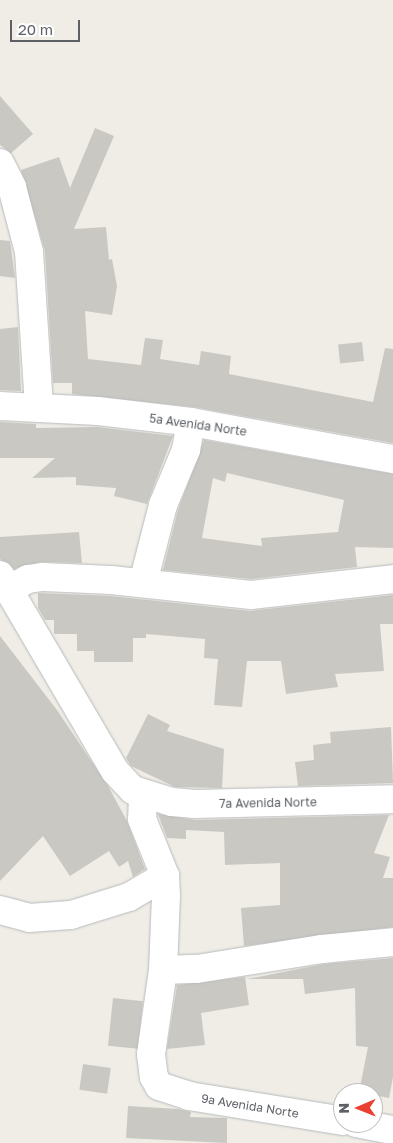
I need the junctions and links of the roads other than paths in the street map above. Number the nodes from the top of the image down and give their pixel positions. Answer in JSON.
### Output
{"nodes":[{"id":1,"x":0,"y":163,"type":"edge"},
{"id":2,"x":12,"y":226,"type":"edge"},
{"id":3,"x":0,"y":406,"type":"edge"},
{"id":4,"x":39,"y":408,"type":"junction"},
{"id":5,"x":191,"y":422,"type":"junction"},
{"id":6,"x":393,"y":459,"type":"edge"},
{"id":7,"x":393,"y":579,"type":"edge"},
{"id":8,"x":5,"y":582,"type":"edge"},
{"id":9,"x":143,"y":583,"type":"junction"},
{"id":10,"x":143,"y":795,"type":"junction"},
{"id":11,"x":393,"y":799,"type":"edge"},
{"id":12,"x":164,"y":876,"type":"junction"},
{"id":13,"x":0,"y":910,"type":"edge"},
{"id":14,"x":393,"y":942,"type":"edge"},
{"id":15,"x":164,"y":970,"type":"junction"},
{"id":16,"x":333,"y":1119,"type":"edge"}],
"edges":[{"from":1,"to":2,"type":"street"},
{"from":2,"to":4,"type":"street"},
{"from":3,"to":4,"type":"street","name":"5a Avenida Norte"},
{"from":4,"to":5,"type":"street","name":"5a Avenida Norte"},
{"from":5,"to":6,"type":"street","name":"5a Avenida Norte"},
{"from":5,"to":9,"type":"street"},
{"from":7,"to":9,"type":"street"},
{"from":8,"to":9,"type":"street"},
{"from":8,"to":10,"type":"street"},
{"from":10,"to":11,"type":"street","name":"7a Avenida Norte"},
{"from":10,"to":12,"type":"street"},
{"from":12,"to":13,"type":"street"},
{"from":12,"to":15,"type":"street"},
{"from":14,"to":15,"type":"street"},
{"from":15,"to":16,"type":"street","name":"9a Avenida Norte"}]}
